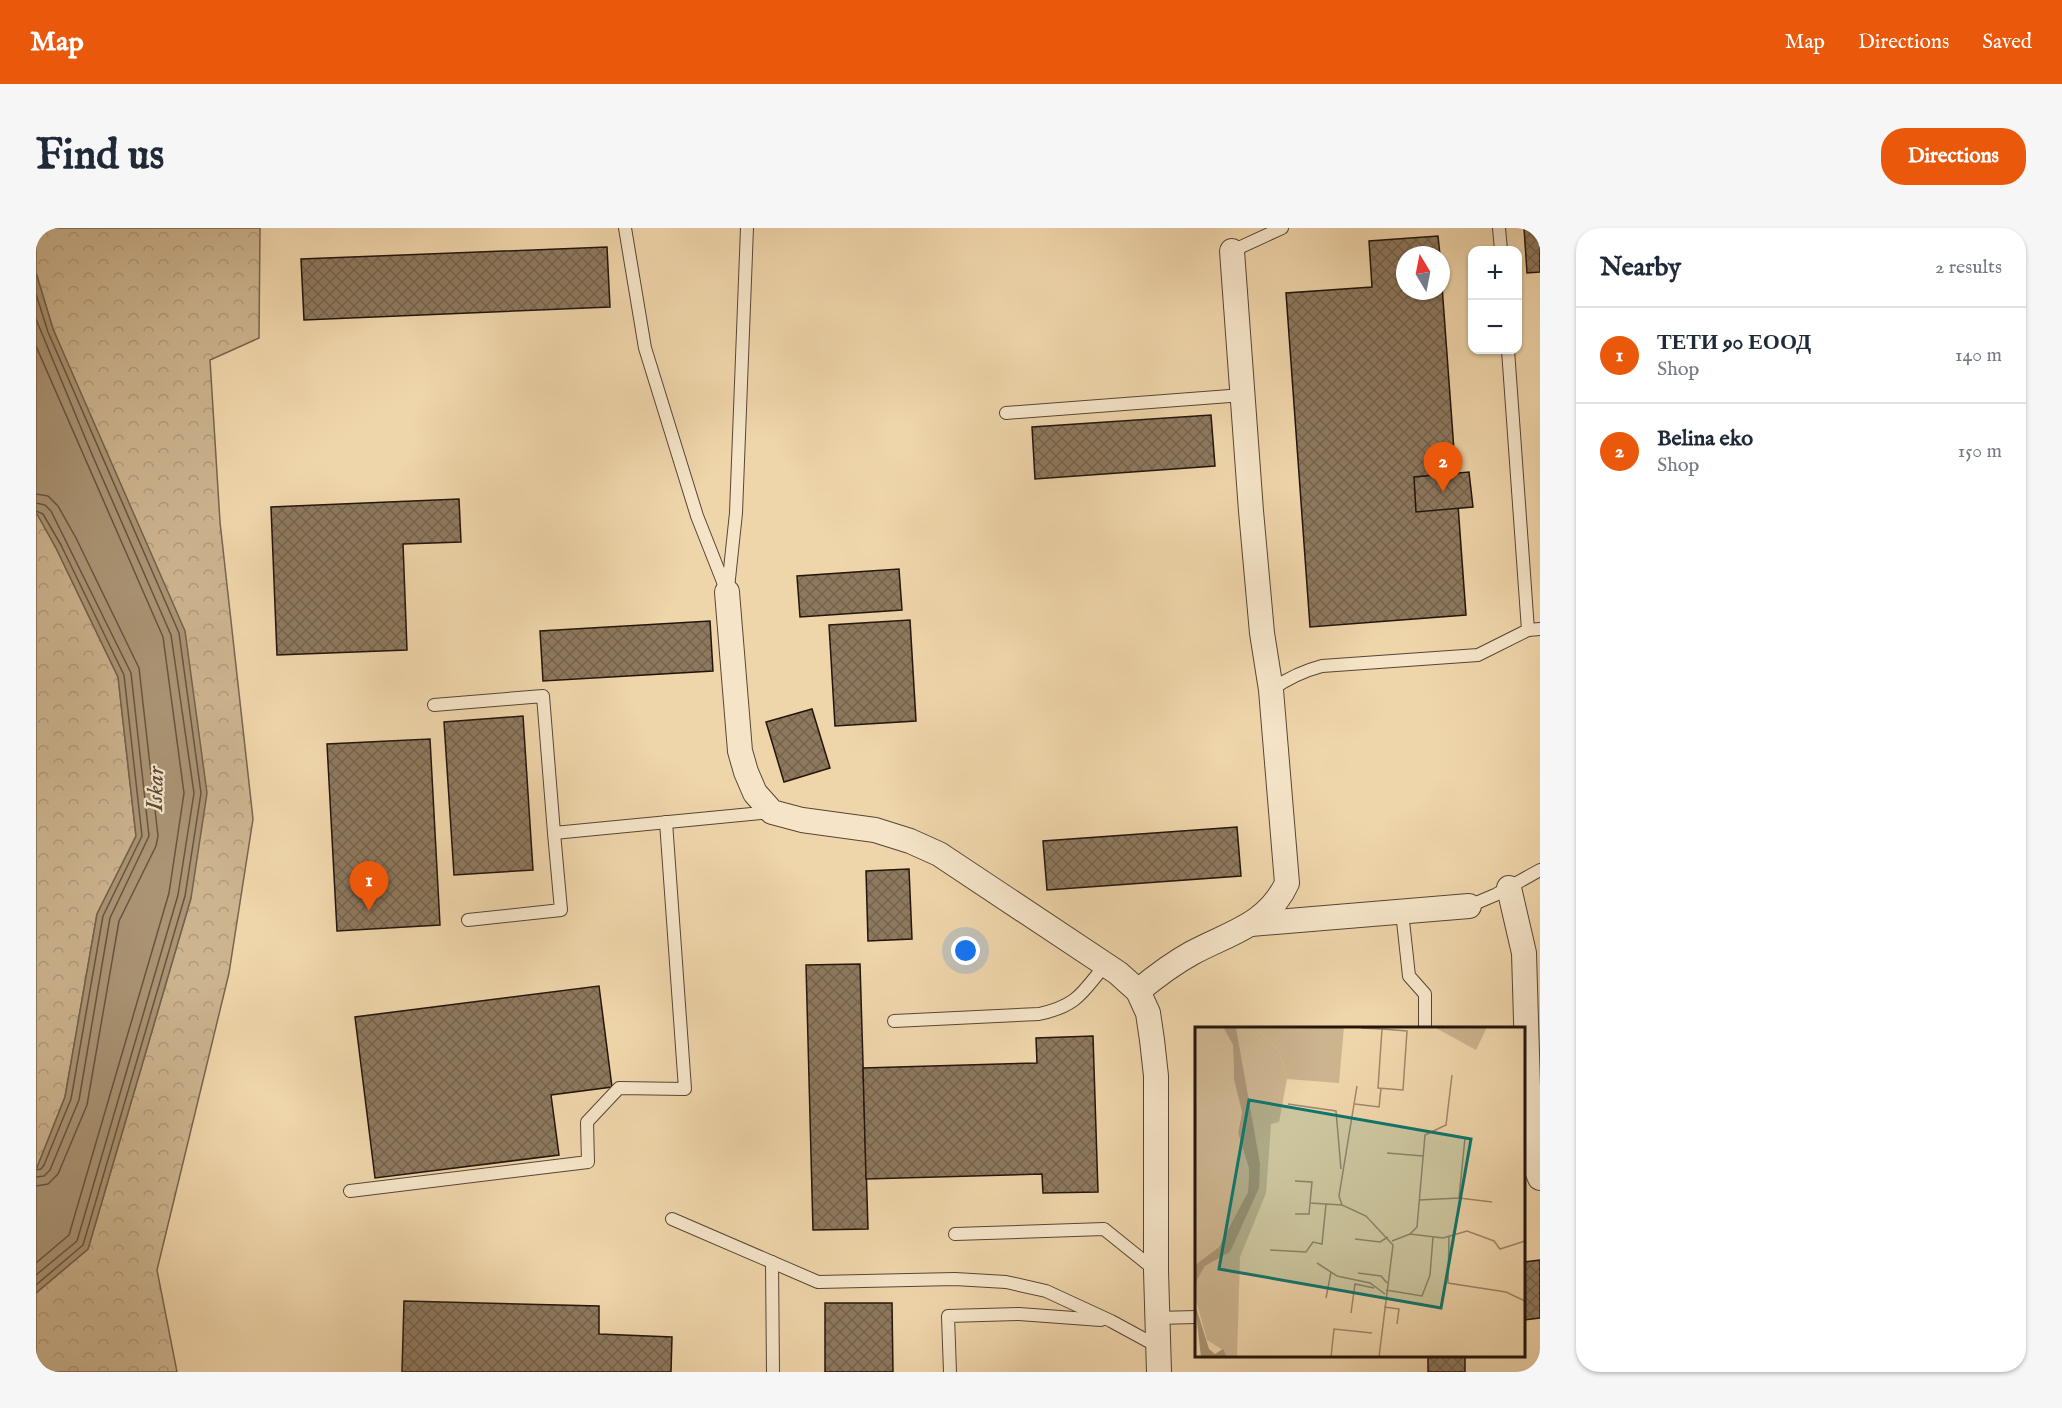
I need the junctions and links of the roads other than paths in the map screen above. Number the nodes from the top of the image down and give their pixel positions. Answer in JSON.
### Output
{"nodes":[{"id":1,"x":625,"y":228,"type":"edge"},
{"id":2,"x":747,"y":228,"type":"edge"},
{"id":3,"x":1282,"y":228,"type":"edge"},
{"id":4,"x":1499,"y":228,"type":"edge"},
{"id":5,"x":1501,"y":246,"type":"edge"},
{"id":6,"x":1232,"y":251,"type":"joint"},
{"id":7,"x":1508,"y":354,"type":"edge"},
{"id":8,"x":1243,"y":395,"type":"junction"},
{"id":9,"x":1005,"y":413,"type":"dead end"},
{"id":10,"x":727,"y":592,"type":"junction"},
{"id":11,"x":1534,"y":629,"type":"edge"},
{"id":12,"x":1271,"y":690,"type":"junction"},
{"id":13,"x":434,"y":705,"type":"dead end"},
{"id":14,"x":771,"y":812,"type":"junction"},
{"id":15,"x":666,"y":822,"type":"junction"},
{"id":16,"x":554,"y":833,"type":"junction"},
{"id":17,"x":1540,"y":870,"type":"edge"},
{"id":18,"x":1509,"y":888,"type":"junction"},
{"id":19,"x":1469,"y":906,"type":"joint"},
{"id":20,"x":1402,"y":912,"type":"junction"},
{"id":21,"x":468,"y":920,"type":"dead end"},
{"id":22,"x":1251,"y":924,"type":"junction"},
{"id":23,"x":1105,"y":965,"type":"junction"},
{"id":24,"x":1138,"y":991,"type":"junction"},
{"id":25,"x":894,"y":1021,"type":"dead end"},
{"id":26,"x":1425,"y":1027,"type":"edge"},
{"id":27,"x":1540,"y":1178,"type":"edge"},
{"id":28,"x":350,"y":1191,"type":"dead end"},
{"id":29,"x":672,"y":1218,"type":"dead end"},
{"id":30,"x":955,"y":1234,"type":"dead end"},
{"id":31,"x":772,"y":1262,"type":"junction"},
{"id":32,"x":1156,"y":1271,"type":"junction"},
{"id":33,"x":1195,"y":1317,"type":"edge"},
{"id":34,"x":1157,"y":1318,"type":"junction"},
{"id":35,"x":1111,"y":1321,"type":"junction"},
{"id":36,"x":1157,"y":1346,"type":"junction"},
{"id":37,"x":773,"y":1372,"type":"edge"},
{"id":38,"x":950,"y":1372,"type":"edge"},
{"id":39,"x":1159,"y":1372,"type":"edge"}],
"edges":[{"from":1,"to":10,"type":"lane"},
{"from":2,"to":10,"type":"lane"},
{"from":3,"to":6,"type":"lane"},
{"from":4,"to":5,"type":"lane"},
{"from":6,"to":8,"type":"street"},
{"from":7,"to":11,"type":"lane"},
{"from":8,"to":9,"type":"lane"},
{"from":8,"to":12,"type":"street"},
{"from":10,"to":14,"type":"street"},
{"from":11,"to":12,"type":"lane"},
{"from":12,"to":22,"type":"street"},
{"from":13,"to":16,"type":"lane"},
{"from":14,"to":15,"type":"lane"},
{"from":14,"to":23,"type":"street"},
{"from":15,"to":16,"type":"lane"},
{"from":15,"to":28,"type":"lane"},
{"from":16,"to":21,"type":"lane"},
{"from":17,"to":18,"type":"lane"},
{"from":18,"to":19,"type":"lane"},
{"from":18,"to":27,"type":"street"},
{"from":19,"to":20,"type":"street"},
{"from":20,"to":22,"type":"street"},
{"from":20,"to":26,"type":"lane"},
{"from":22,"to":24,"type":"street"},
{"from":23,"to":24,"type":"street"},
{"from":23,"to":25,"type":"lane"},
{"from":24,"to":32,"type":"street"},
{"from":29,"to":31,"type":"lane"},
{"from":30,"to":32,"type":"lane"},
{"from":31,"to":35,"type":"lane"},
{"from":31,"to":37,"type":"lane"},
{"from":32,"to":34,"type":"street"},
{"from":33,"to":34,"type":"lane"},
{"from":34,"to":36,"type":"street"},
{"from":35,"to":36,"type":"lane"},
{"from":35,"to":38,"type":"lane"},
{"from":36,"to":39,"type":"street"}]}
